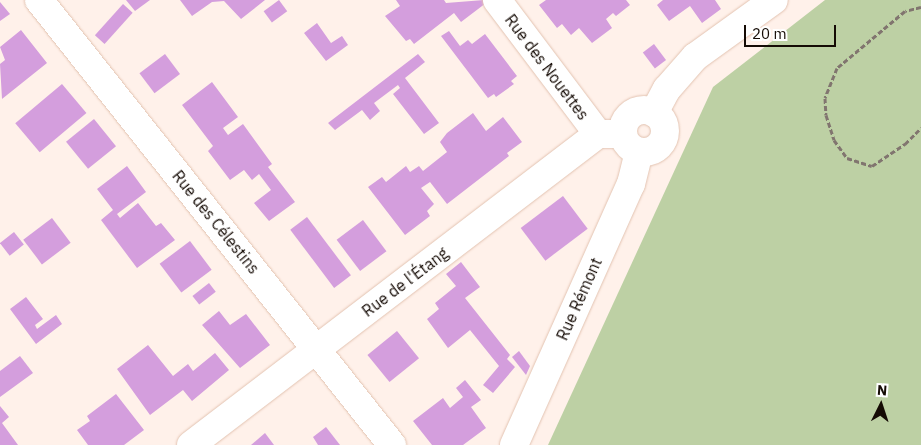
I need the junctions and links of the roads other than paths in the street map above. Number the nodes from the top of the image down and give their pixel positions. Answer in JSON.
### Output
{"nodes":[{"id":1,"x":39,"y":0,"type":"edge"},
{"id":2,"x":497,"y":0,"type":"edge"},
{"id":3,"x":774,"y":0,"type":"edge"},
{"id":4,"x":620,"y":140,"type":"junction"},
{"id":5,"x":318,"y":348,"type":"junction"},
{"id":6,"x":191,"y":445,"type":"edge"},
{"id":7,"x":392,"y":445,"type":"edge"},
{"id":8,"x":514,"y":445,"type":"edge"}],
"edges":[{"from":1,"to":5,"type":"street","name":"Rue des Célestins"},
{"from":2,"to":4,"type":"street","name":"Rue des Nouettes"},
{"from":3,"to":4,"type":"street"},
{"from":4,"to":5,"type":"street","name":"Rue de l'Étang"},
{"from":4,"to":8,"type":"street","name":"Rue Rémont"},
{"from":5,"to":6,"type":"street","name":"Rue de l'Étang"},
{"from":5,"to":7,"type":"street","name":"Rue des Célestins"}]}
